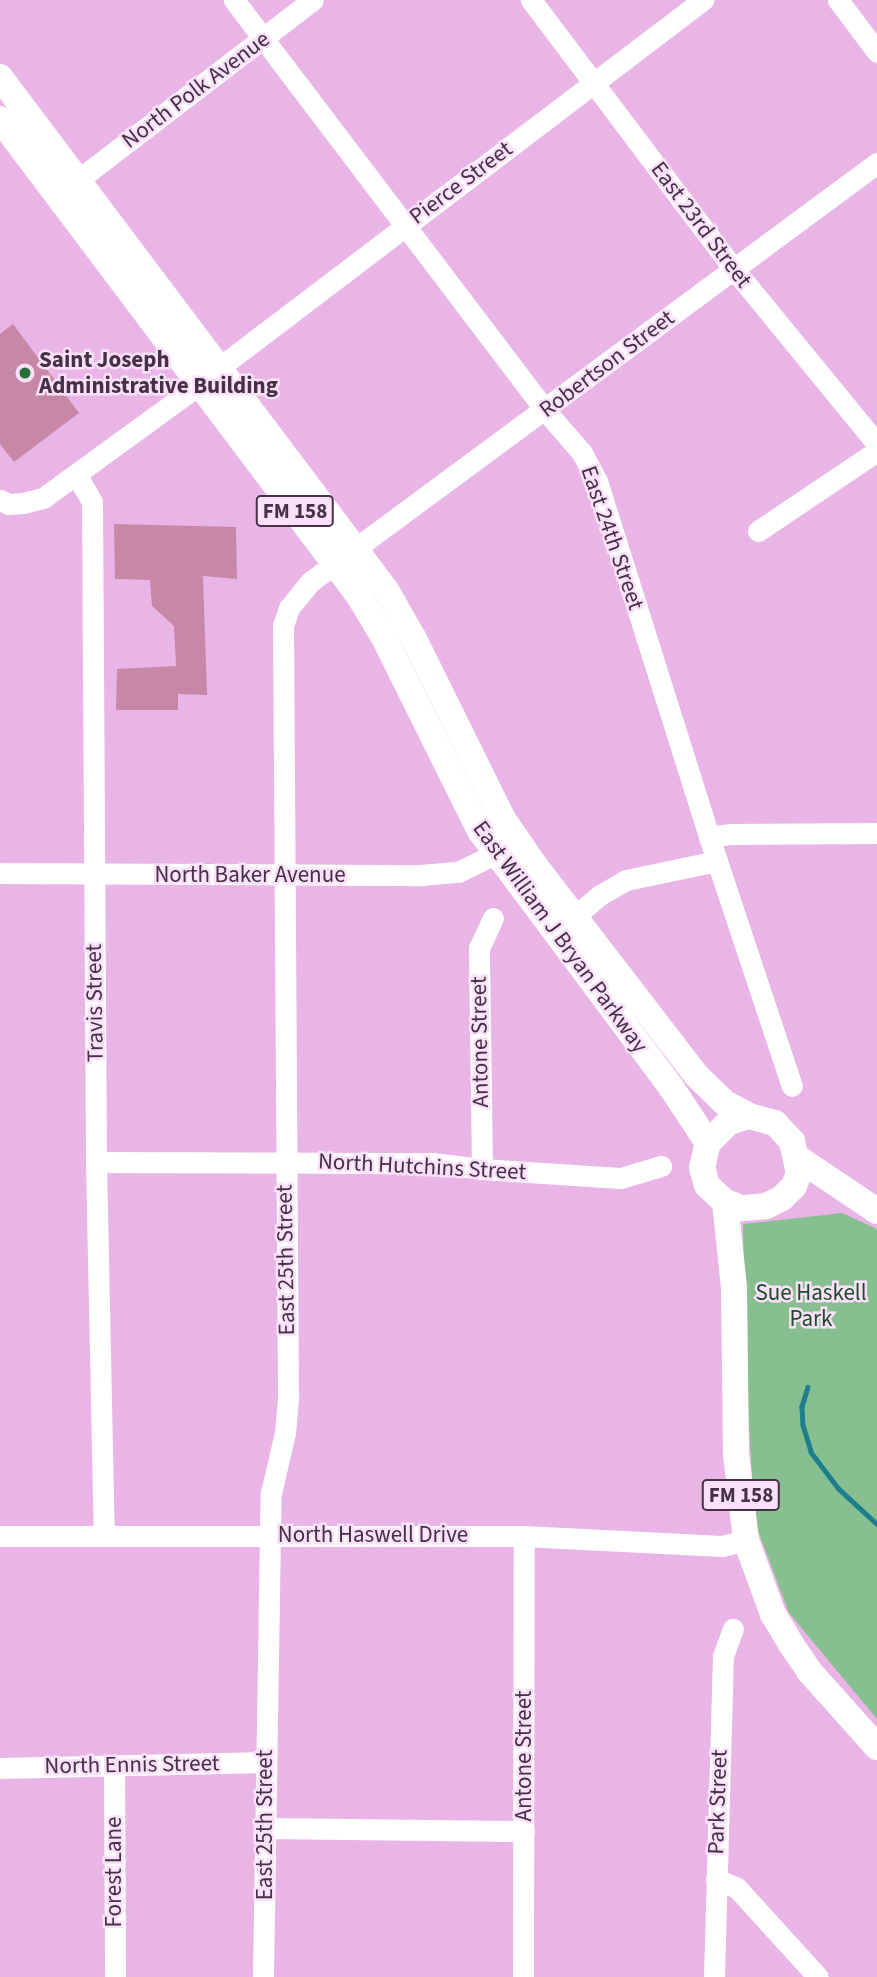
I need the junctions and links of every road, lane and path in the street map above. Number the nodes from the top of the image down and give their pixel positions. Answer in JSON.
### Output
{"nodes":[{"id":1,"x":234,"y":0,"type":"edge"},
{"id":2,"x":313,"y":0,"type":"edge"},
{"id":3,"x":531,"y":0,"type":"edge"},
{"id":4,"x":703,"y":0,"type":"edge"},
{"id":5,"x":838,"y":0,"type":"edge"},
{"id":6,"x":264,"y":40,"type":"junction"},
{"id":7,"x":877,"y":52,"type":"edge"},
{"id":8,"x":0,"y":77,"type":"edge"},
{"id":9,"x":592,"y":82,"type":"junction"},
{"id":10,"x":0,"y":119,"type":"edge"},
{"id":11,"x":877,"y":163,"type":"edge"},
{"id":12,"x":78,"y":180,"type":"junction"},
{"id":13,"x":404,"y":226,"type":"junction"},
{"id":14,"x":733,"y":268,"type":"junction"},
{"id":15,"x":210,"y":375,"type":"junction"},
{"id":16,"x":545,"y":410,"type":"junction"},
{"id":17,"x":877,"y":444,"type":"edge"},
{"id":18,"x":877,"y":451,"type":"edge"},
{"id":19,"x":76,"y":474,"type":"junction"},
{"id":20,"x":0,"y":500,"type":"edge"},
{"id":21,"x":758,"y":531,"type":"dead end"},
{"id":22,"x":346,"y":556,"type":"junction"},
{"id":23,"x":877,"y":833,"type":"edge"},
{"id":24,"x":709,"y":837,"type":"junction"},
{"id":25,"x":495,"y":854,"type":"junction"},
{"id":26,"x":717,"y":861,"type":"junction"},
{"id":27,"x":0,"y":873,"type":"edge"},
{"id":28,"x":93,"y":874,"type":"junction"},
{"id":29,"x":286,"y":875,"type":"junction"},
{"id":30,"x":575,"y":916,"type":"junction"},
{"id":31,"x":493,"y":918,"type":"dead end"},
{"id":32,"x":792,"y":1086,"type":"dead end"},
{"id":33,"x":749,"y":1116,"type":"junction"},
{"id":34,"x":708,"y":1143,"type":"junction"},
{"id":35,"x":797,"y":1158,"type":"junction"},
{"id":36,"x":284,"y":1161,"type":"junction"},
{"id":37,"x":96,"y":1162,"type":"junction"},
{"id":38,"x":661,"y":1166,"type":"dead end"},
{"id":39,"x":482,"y":1169,"type":"junction"},
{"id":40,"x":725,"y":1202,"type":"junction"},
{"id":41,"x":877,"y":1211,"type":"edge"},
{"id":42,"x":104,"y":1535,"type":"junction"},
{"id":43,"x":272,"y":1535,"type":"junction"},
{"id":44,"x":0,"y":1536,"type":"edge"},
{"id":45,"x":524,"y":1536,"type":"junction"},
{"id":46,"x":746,"y":1540,"type":"junction"},
{"id":47,"x":733,"y":1629,"type":"dead end"},
{"id":48,"x":873,"y":1736,"type":"edge"},
{"id":49,"x":264,"y":1762,"type":"junction"},
{"id":50,"x":114,"y":1766,"type":"junction"},
{"id":51,"x":0,"y":1768,"type":"edge"},
{"id":52,"x":266,"y":1828,"type":"junction"},
{"id":53,"x":524,"y":1830,"type":"junction"},
{"id":54,"x":716,"y":1879,"type":"junction"},
{"id":55,"x":115,"y":1977,"type":"edge"},
{"id":56,"x":263,"y":1977,"type":"edge"},
{"id":57,"x":523,"y":1977,"type":"edge"},
{"id":58,"x":713,"y":1977,"type":"edge"},
{"id":59,"x":818,"y":1977,"type":"edge"}],
"edges":[{"from":1,"to":6,"type":"street","name":"East 24th Street"},
{"from":2,"to":6,"type":"street","name":"North Polk Avenue"},
{"from":3,"to":9,"type":"street","name":"East 23rd Street"},
{"from":4,"to":9,"type":"street","name":"Pierce Street"},
{"from":5,"to":7,"type":"street"},
{"from":6,"to":12,"type":"street","name":"North Polk Avenue"},
{"from":6,"to":13,"type":"street","name":"East 24th Street"},
{"from":8,"to":12,"type":"main road","name":"East William J Bryan Parkway","number":"FM 158"},
{"from":9,"to":13,"type":"street","name":"Pierce Street"},
{"from":9,"to":14,"type":"street","name":"East 23rd Street"},
{"from":10,"to":15,"type":"main road","name":"East William J Bryan Parkway","number":"FM 158"},
{"from":11,"to":14,"type":"street","name":"Robertson Street"},
{"from":12,"to":15,"type":"main road","name":"East William J Bryan Parkway","number":"FM 158"},
{"from":13,"to":15,"type":"street","name":"Pierce Street"},
{"from":13,"to":16,"type":"street","name":"East 24th Street"},
{"from":14,"to":16,"type":"street","name":"Robertson Street"},
{"from":14,"to":17,"type":"street","name":"East 23rd Street"},
{"from":15,"to":19,"type":"street","name":"Pierce Street"},
{"from":15,"to":22,"type":"main road","name":"East William J Bryan Parkway","number":"FM 158"},
{"from":16,"to":22,"type":"street","name":"Robertson Street"},
{"from":16,"to":24,"type":"street","name":"East 24th Street"},
{"from":18,"to":21,"type":"street"},
{"from":19,"to":20,"type":"street","name":"Pierce Street"},
{"from":19,"to":28,"type":"street","name":"Travis Street"},
{"from":22,"to":25,"type":"main road","name":"East William J Bryan Parkway","number":"FM 158"},
{"from":22,"to":29,"type":"street","name":"East 25th Street"},
{"from":22,"to":30,"type":"main road","name":"East William J Bryan Parkway","number":"FM 158"},
{"from":23,"to":24,"type":"street"},
{"from":24,"to":26,"type":"street","name":"East 24th Street"},
{"from":25,"to":29,"type":"street","name":"North Baker Avenue"},
{"from":25,"to":34,"type":"main road","name":"East William J Bryan Parkway","number":"FM 158"},
{"from":26,"to":30,"type":"street"},
{"from":26,"to":32,"type":"street","name":"East 24th Street"},
{"from":27,"to":28,"type":"street","name":"North Baker Avenue"},
{"from":28,"to":29,"type":"street","name":"North Baker Avenue"},
{"from":28,"to":37,"type":"street","name":"Travis Street"},
{"from":29,"to":36,"type":"street","name":"East 25th Street"},
{"from":30,"to":33,"type":"main road","name":"East William J Bryan Parkway","number":"FM 158"},
{"from":31,"to":39,"type":"street","name":"Antone Street"},
{"from":33,"to":34,"type":"main road"},
{"from":33,"to":35,"type":"main road","name":"East William J Bryan Parkway","number":"FM 158"},
{"from":34,"to":40,"type":"main road"},
{"from":35,"to":40,"type":"main road"},
{"from":35,"to":41,"type":"main road","name":"East William J Bryan Parkway","number":"FM 158"},
{"from":36,"to":37,"type":"street","name":"North Hutchins Street"},
{"from":36,"to":39,"type":"street","name":"North Hutchins Street"},
{"from":36,"to":43,"type":"street","name":"East 25th Street"},
{"from":37,"to":42,"type":"street","name":"Travis Street"},
{"from":38,"to":39,"type":"street","name":"North Hutchins Street"},
{"from":40,"to":46,"type":"main road","number":"FM 158"},
{"from":42,"to":43,"type":"street","name":"North Haswell Drive"},
{"from":42,"to":44,"type":"street","name":"North Haswell Drive"},
{"from":43,"to":45,"type":"street","name":"North Haswell Drive"},
{"from":43,"to":49,"type":"street","name":"East 25th Street"},
{"from":45,"to":46,"type":"street","name":"North Haswell Drive"},
{"from":45,"to":53,"type":"street","name":"Antone Street"},
{"from":46,"to":48,"type":"main road","number":"FM 158"},
{"from":47,"to":54,"type":"street","name":"Park Street"},
{"from":49,"to":50,"type":"street","name":"North Ennis Street"},
{"from":49,"to":52,"type":"street","name":"East 25th Street"},
{"from":50,"to":51,"type":"street","name":"North Ennis Street"},
{"from":50,"to":55,"type":"street","name":"Forest Lane"},
{"from":52,"to":53,"type":"street"},
{"from":52,"to":56,"type":"street","name":"East 25th Street"},
{"from":53,"to":57,"type":"street","name":"Antone Street"},
{"from":54,"to":58,"type":"street","name":"Park Street"},
{"from":54,"to":59,"type":"street"}]}
